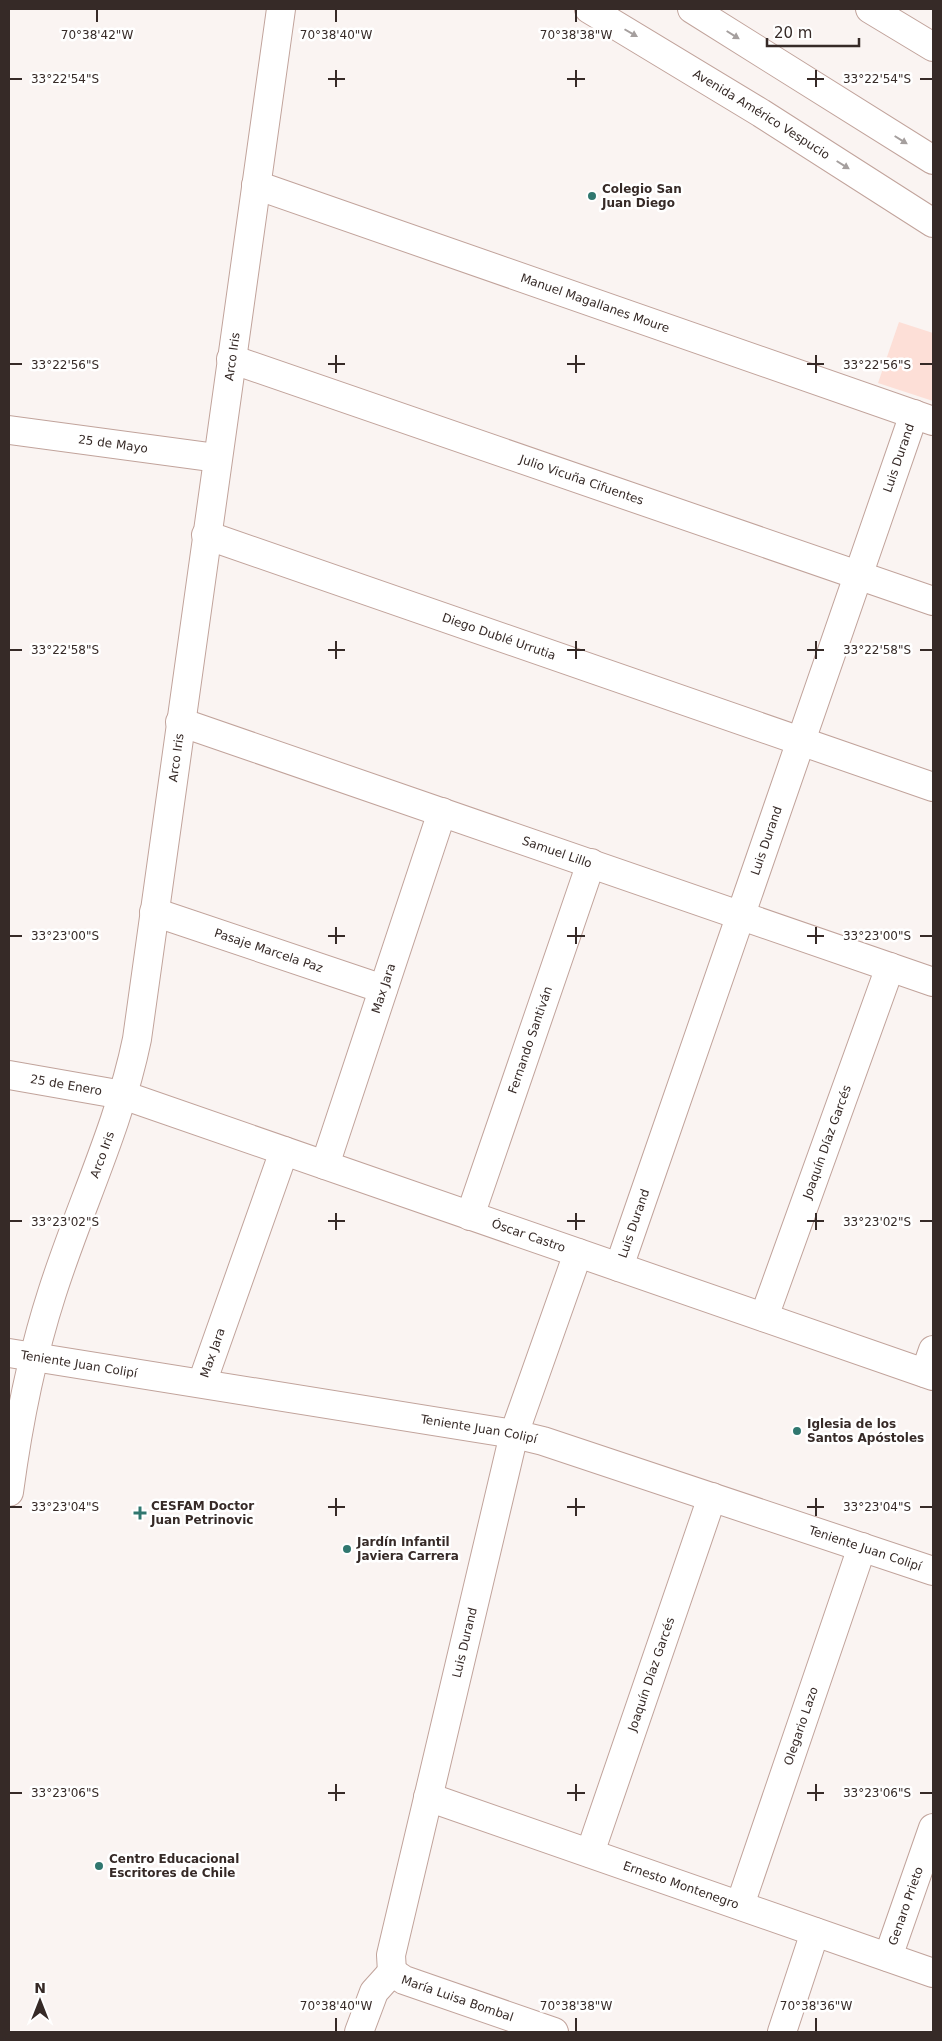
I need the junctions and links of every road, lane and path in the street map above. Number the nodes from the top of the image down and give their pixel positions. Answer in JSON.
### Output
{"nodes":[{"id":1,"x":281,"y":9,"type":"edge"},
{"id":2,"x":589,"y":9,"type":"edge"},
{"id":3,"x":692,"y":9,"type":"edge"},
{"id":4,"x":870,"y":9,"type":"edge"},
{"id":5,"x":933,"y":47,"type":"edge"},
{"id":6,"x":933,"y":160,"type":"edge"},
{"id":7,"x":256,"y":185,"type":"junction"},
{"id":8,"x":933,"y":223,"type":"edge"},
{"id":9,"x":231,"y":360,"type":"junction"},
{"id":10,"x":924,"y":417,"type":"edge"},
{"id":11,"x":9,"y":430,"type":"edge"},
{"id":12,"x":217,"y":458,"type":"junction"},
{"id":13,"x":206,"y":535,"type":"junction"},
{"id":14,"x":858,"y":575,"type":"junction"},
{"id":15,"x":933,"y":601,"type":"edge"},
{"id":16,"x":180,"y":722,"type":"junction"},
{"id":17,"x":802,"y":741,"type":"junction"},
{"id":18,"x":933,"y":787,"type":"edge"},
{"id":19,"x":442,"y":812,"type":"junction"},
{"id":20,"x":590,"y":864,"type":"junction"},
{"id":21,"x":154,"y":912,"type":"junction"},
{"id":22,"x":742,"y":915,"type":"junction"},
{"id":23,"x":890,"y":967,"type":"junction"},
{"id":24,"x":933,"y":982,"type":"edge"},
{"id":25,"x":383,"y":990,"type":"junction"},
{"id":26,"x":9,"y":1075,"type":"edge"},
{"id":27,"x":123,"y":1095,"type":"junction"},
{"id":28,"x":284,"y":1151,"type":"junction"},
{"id":29,"x":325,"y":1165,"type":"junction"},
{"id":30,"x":470,"y":1216,"type":"junction"},
{"id":31,"x":578,"y":1253,"type":"junction"},
{"id":32,"x":619,"y":1267,"type":"junction"},
{"id":33,"x":764,"y":1317,"type":"junction"},
{"id":34,"x":21,"y":1354,"type":"edge"},
{"id":35,"x":931,"y":1366,"type":"edge"},
{"id":36,"x":202,"y":1383,"type":"junction"},
{"id":37,"x":514,"y":1434,"type":"junction"},
{"id":38,"x":9,"y":1492,"type":"edge"},
{"id":39,"x":712,"y":1496,"type":"junction"},
{"id":40,"x":862,"y":1547,"type":"junction"},
{"id":41,"x":933,"y":1571,"type":"edge"},
{"id":42,"x":428,"y":1797,"type":"junction"},
{"id":43,"x":933,"y":1828,"type":"edge"},
{"id":44,"x":590,"y":1853,"type":"junction"},
{"id":45,"x":740,"y":1905,"type":"junction"},
{"id":46,"x":815,"y":1932,"type":"junction"},
{"id":47,"x":888,"y":1957,"type":"junction"},
{"id":48,"x":392,"y":1972,"type":"junction"},
{"id":49,"x":933,"y":1972,"type":"edge"},
{"id":50,"x":526,"y":2028,"type":"edge"},
{"id":51,"x":359,"y":2032,"type":"edge"},
{"id":52,"x":554,"y":2032,"type":"edge"},
{"id":53,"x":782,"y":2032,"type":"edge"}],
"edges":[{"from":1,"to":7,"type":"main road","name":"Arco Iris"},
{"from":2,"to":8,"type":"main road","name":"Avenida Américo Vespucio","one_way":true},
{"from":3,"to":6,"type":"main road","one_way":true},
{"from":4,"to":5,"type":"main road"},
{"from":7,"to":9,"type":"main road","name":"Arco Iris"},
{"from":7,"to":10,"type":"main road","name":"Manuel Magallanes Moure"},
{"from":9,"to":12,"type":"main road","name":"Arco Iris"},
{"from":9,"to":14,"type":"main road","name":"Julio Vicuña Cifuentes"},
{"from":10,"to":14,"type":"main road","name":"Luis Durand"},
{"from":11,"to":12,"type":"main road","name":"25 de Mayo"},
{"from":12,"to":13,"type":"main road","name":"Arco Iris"},
{"from":13,"to":16,"type":"main road","name":"Arco Iris"},
{"from":13,"to":17,"type":"main road","name":"Diego Dublé Urrutia"},
{"from":14,"to":15,"type":"main road","name":"Julio Vicuña Cifuentes"},
{"from":14,"to":17,"type":"main road","name":"Luis Durand"},
{"from":16,"to":19,"type":"main road","name":"Samuel Lillo"},
{"from":16,"to":21,"type":"main road","name":"Arco Iris"},
{"from":17,"to":18,"type":"main road","name":"Diego Dublé Urrutia"},
{"from":17,"to":22,"type":"main road","name":"Luis Durand"},
{"from":19,"to":20,"type":"main road","name":"Samuel Lillo"},
{"from":19,"to":25,"type":"main road","name":"Max Jara"},
{"from":20,"to":22,"type":"main road","name":"Samuel Lillo"},
{"from":20,"to":30,"type":"main road","name":"Fernando Santiván"},
{"from":21,"to":25,"type":"main road","name":"Pasaje Marcela Paz"},
{"from":21,"to":27,"type":"main road","name":"Arco Iris"},
{"from":22,"to":23,"type":"main road","name":"Samuel Lillo"},
{"from":22,"to":32,"type":"main road","name":"Luis Durand"},
{"from":23,"to":24,"type":"main road","name":"Samuel Lillo"},
{"from":23,"to":33,"type":"main road","name":"Joaquín Díaz Garcés"},
{"from":25,"to":29,"type":"main road","name":"Max Jara"},
{"from":26,"to":27,"type":"main road","name":"25 de Enero"},
{"from":27,"to":28,"type":"main road","name":"Óscar Castro"},
{"from":27,"to":34,"type":"main road","name":"Arco Iris"},
{"from":28,"to":29,"type":"main road","name":"Óscar Castro"},
{"from":28,"to":36,"type":"main road","name":"Max Jara"},
{"from":29,"to":30,"type":"main road","name":"Óscar Castro"},
{"from":30,"to":31,"type":"main road","name":"Óscar Castro"},
{"from":31,"to":32,"type":"main road","name":"Óscar Castro"},
{"from":31,"to":37,"type":"main road","name":"Luis Durand"},
{"from":32,"to":33,"type":"main road","name":"Óscar Castro"},
{"from":33,"to":35,"type":"main road","name":"Óscar Castro"},
{"from":34,"to":36,"type":"main road","name":"Teniente Juan Colipí"},
{"from":34,"to":38,"type":"main road","name":"Arco Iris"},
{"from":36,"to":37,"type":"main road","name":"Teniente Juan Colipí"},
{"from":37,"to":39,"type":"main road","name":"Teniente Juan Colipí"},
{"from":37,"to":42,"type":"main road","name":"Luis Durand"},
{"from":39,"to":40,"type":"main road","name":"Teniente Juan Colipí"},
{"from":39,"to":44,"type":"main road","name":"Joaquín Díaz Garcés"},
{"from":40,"to":41,"type":"main road","name":"Teniente Juan Colipí"},
{"from":40,"to":45,"type":"main road","name":"Olegario Lazo"},
{"from":42,"to":44,"type":"main road","name":"Ernesto Montenegro"},
{"from":42,"to":48,"type":"main road","name":"Luis Durand"},
{"from":43,"to":47,"type":"main road","name":"Genaro Prieto"},
{"from":44,"to":45,"type":"main road","name":"Ernesto Montenegro"},
{"from":45,"to":46,"type":"main road","name":"Ernesto Montenegro"},
{"from":46,"to":47,"type":"main road","name":"Ernesto Montenegro"},
{"from":46,"to":53,"type":"main road"},
{"from":47,"to":49,"type":"main road","name":"Ernesto Montenegro"},
{"from":48,"to":50,"type":"main road","name":"María Luisa Bombal"},
{"from":48,"to":51,"type":"main road"},
{"from":50,"to":52,"type":"main road","name":"María Luisa Bombal"}]}
